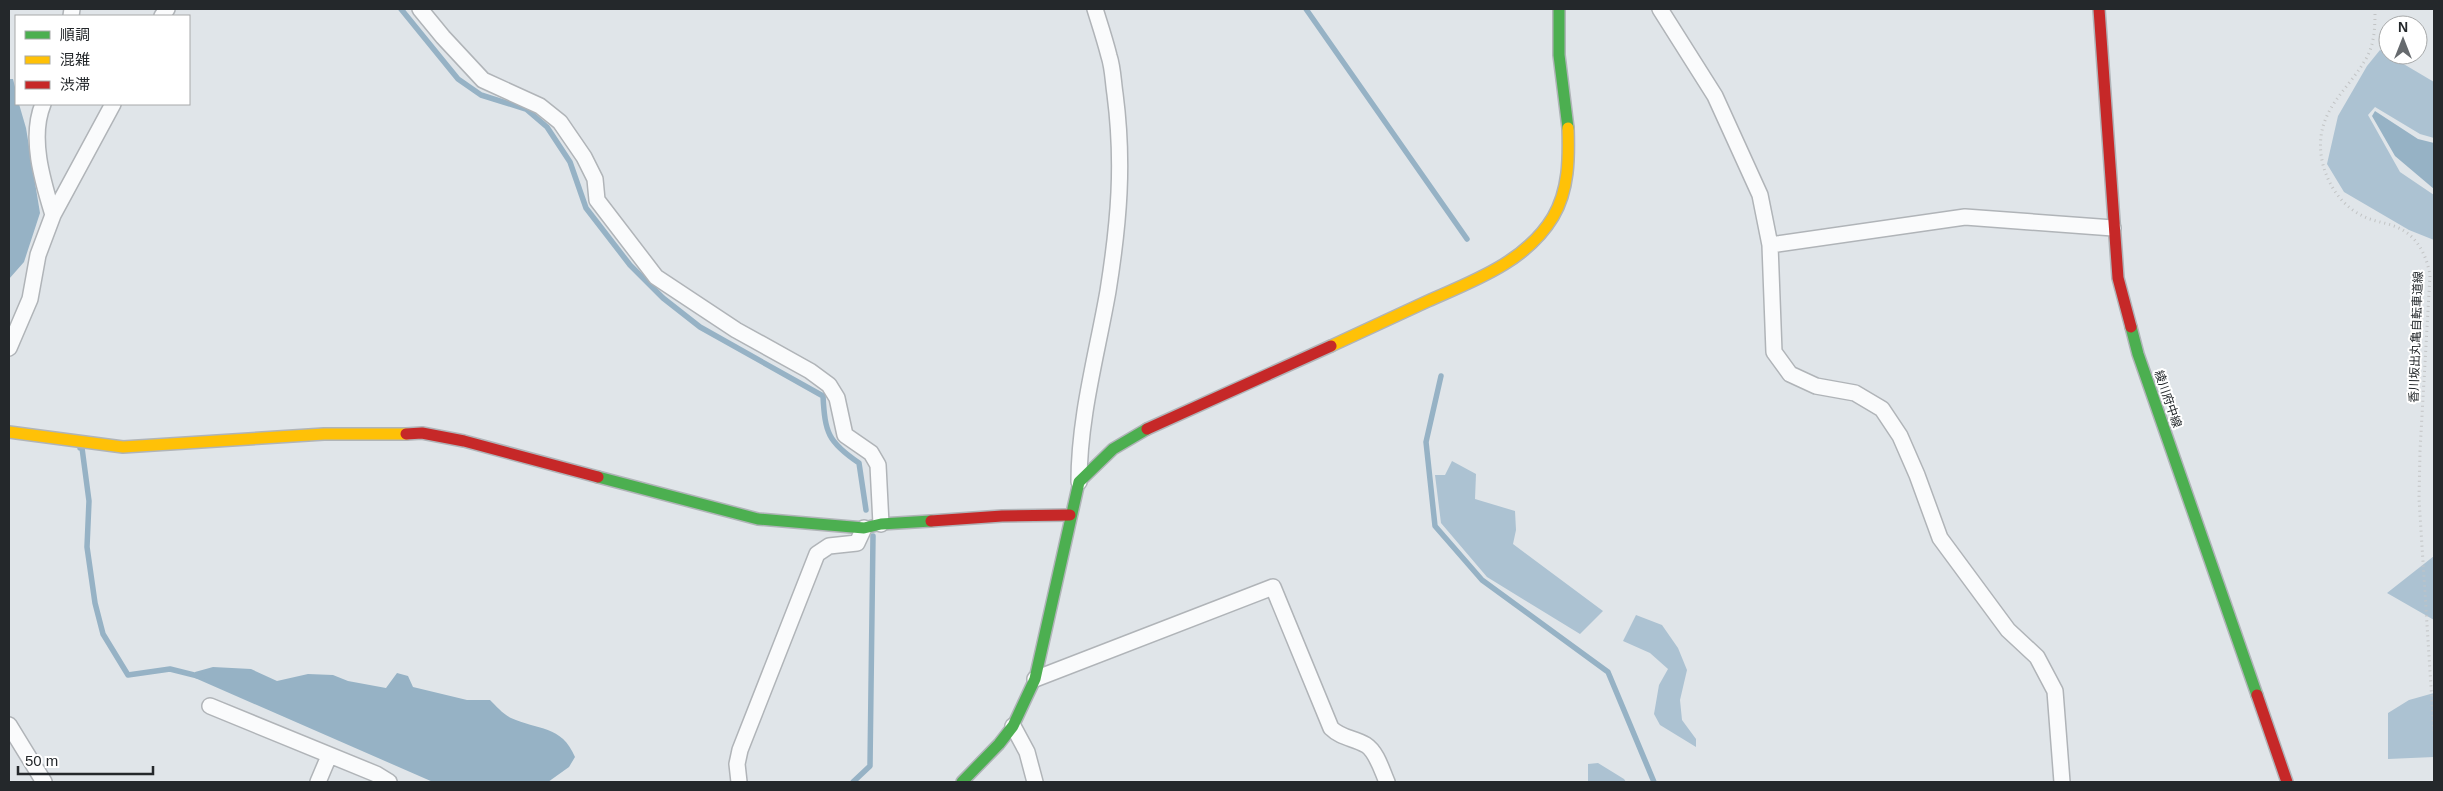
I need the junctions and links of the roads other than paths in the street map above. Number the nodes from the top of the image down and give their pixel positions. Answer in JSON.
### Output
{"nodes":[{"id":1,"x":420,"y":9,"type":"edge"},
{"id":2,"x":1095,"y":9,"type":"edge"},
{"id":3,"x":1559,"y":9,"type":"edge"},
{"id":4,"x":1660,"y":9,"type":"edge"},
{"id":5,"x":2099,"y":9,"type":"edge"},
{"id":6,"x":43,"y":105,"type":"edge"},
{"id":7,"x":112,"y":105,"type":"edge"},
{"id":8,"x":53,"y":216,"type":"junction"},
{"id":9,"x":2113,"y":228,"type":"junction"},
{"id":10,"x":1770,"y":245,"type":"junction"},
{"id":11,"x":9,"y":348,"type":"edge"},
{"id":12,"x":9,"y":432,"type":"edge"},
{"id":13,"x":1080,"y":482,"type":"junction"},
{"id":14,"x":1070,"y":515,"type":"junction"},
{"id":15,"x":881,"y":524,"type":"junction"},
{"id":16,"x":864,"y":528,"type":"junction"},
{"id":17,"x":1034,"y":679,"type":"junction"},
{"id":18,"x":210,"y":706,"type":"dead end"},
{"id":19,"x":9,"y":724,"type":"edge"},
{"id":20,"x":1013,"y":726,"type":"junction"},
{"id":21,"x":329,"y":756,"type":"junction"},
{"id":22,"x":44,"y":782,"type":"edge"},
{"id":23,"x":318,"y":782,"type":"edge"},
{"id":24,"x":389,"y":782,"type":"edge"},
{"id":25,"x":739,"y":782,"type":"edge"},
{"id":26,"x":962,"y":782,"type":"edge"},
{"id":27,"x":1035,"y":782,"type":"edge"},
{"id":28,"x":1387,"y":782,"type":"edge"},
{"id":29,"x":2062,"y":782,"type":"edge"},
{"id":30,"x":2287,"y":782,"type":"edge"}],
"edges":[{"from":1,"to":15,"type":"street"},
{"from":2,"to":13,"type":"street"},
{"from":3,"to":13,"type":"street"},
{"from":4,"to":10,"type":"street"},
{"from":5,"to":9,"type":"street","name":"綾川府中線"},
{"from":6,"to":8,"type":"street"},
{"from":7,"to":8,"type":"street"},
{"from":8,"to":11,"type":"street"},
{"from":9,"to":10,"type":"street"},
{"from":9,"to":30,"type":"street","name":"綾川府中線"},
{"from":10,"to":29,"type":"street"},
{"from":12,"to":16,"type":"street"},
{"from":13,"to":14,"type":"street"},
{"from":14,"to":15,"type":"street"},
{"from":14,"to":17,"type":"street"},
{"from":15,"to":16,"type":"street"},
{"from":16,"to":25,"type":"street"},
{"from":17,"to":20,"type":"street"},
{"from":17,"to":28,"type":"street"},
{"from":18,"to":21,"type":"street"},
{"from":19,"to":22,"type":"street"},
{"from":20,"to":26,"type":"street"},
{"from":20,"to":27,"type":"street"},
{"from":21,"to":23,"type":"street"},
{"from":21,"to":24,"type":"street"}]}
